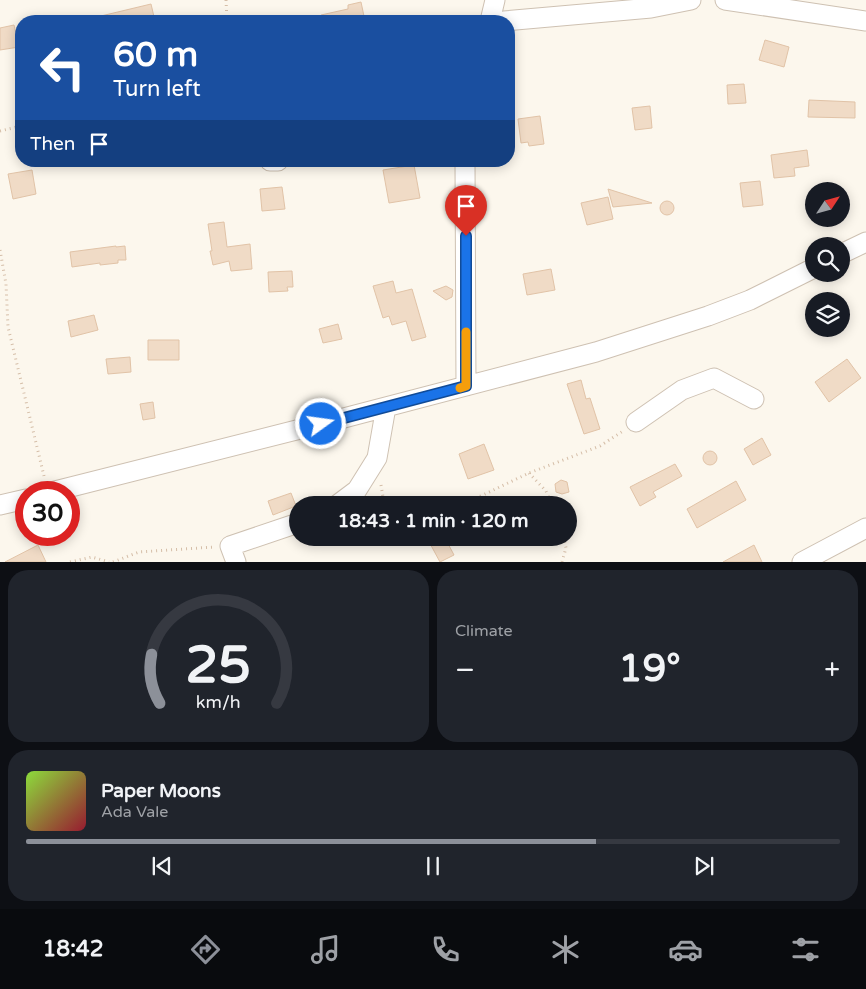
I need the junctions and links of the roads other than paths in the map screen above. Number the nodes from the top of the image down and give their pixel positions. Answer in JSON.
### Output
{"nodes":[{"id":1,"x":495,"y":0,"type":"edge"},
{"id":2,"x":691,"y":0,"type":"edge"},
{"id":3,"x":724,"y":0,"type":"edge"},
{"id":4,"x":491,"y":15,"type":"edge"},
{"id":5,"x":515,"y":20,"type":"edge"},
{"id":6,"x":866,"y":21,"type":"edge"},
{"id":7,"x":465,"y":167,"type":"edge"},
{"id":8,"x":866,"y":242,"type":"edge"},
{"id":9,"x":850,"y":250,"type":"edge"},
{"id":10,"x":805,"y":272,"type":"edge"},
{"id":11,"x":466,"y":386,"type":"junction"},
{"id":12,"x":754,"y":399,"type":"dead end"},
{"id":13,"x":386,"y":407,"type":"junction"},
{"id":14,"x":636,"y":422,"type":"road end"},
{"id":15,"x":78,"y":481,"type":"edge"},
{"id":16,"x":349,"y":496,"type":"edge"},
{"id":17,"x":15,"y":502,"type":"edge"},
{"id":18,"x":0,"y":506,"type":"edge"},
{"id":19,"x":289,"y":527,"type":"edge"},
{"id":20,"x":866,"y":528,"type":"edge"},
{"id":21,"x":233,"y":554,"type":"edge"},
{"id":22,"x":802,"y":562,"type":"edge"}],
"edges":[{"from":1,"to":4,"type":"street"},
{"from":2,"to":5,"type":"street"},
{"from":3,"to":6,"type":"street"},
{"from":7,"to":11,"type":"street"},
{"from":8,"to":9,"type":"street"},
{"from":10,"to":11,"type":"street"},
{"from":11,"to":13,"type":"street"},
{"from":12,"to":14,"type":"street"},
{"from":13,"to":15,"type":"street"},
{"from":13,"to":16,"type":"street"},
{"from":17,"to":18,"type":"street"},
{"from":19,"to":21,"type":"street"},
{"from":20,"to":22,"type":"street"}]}
